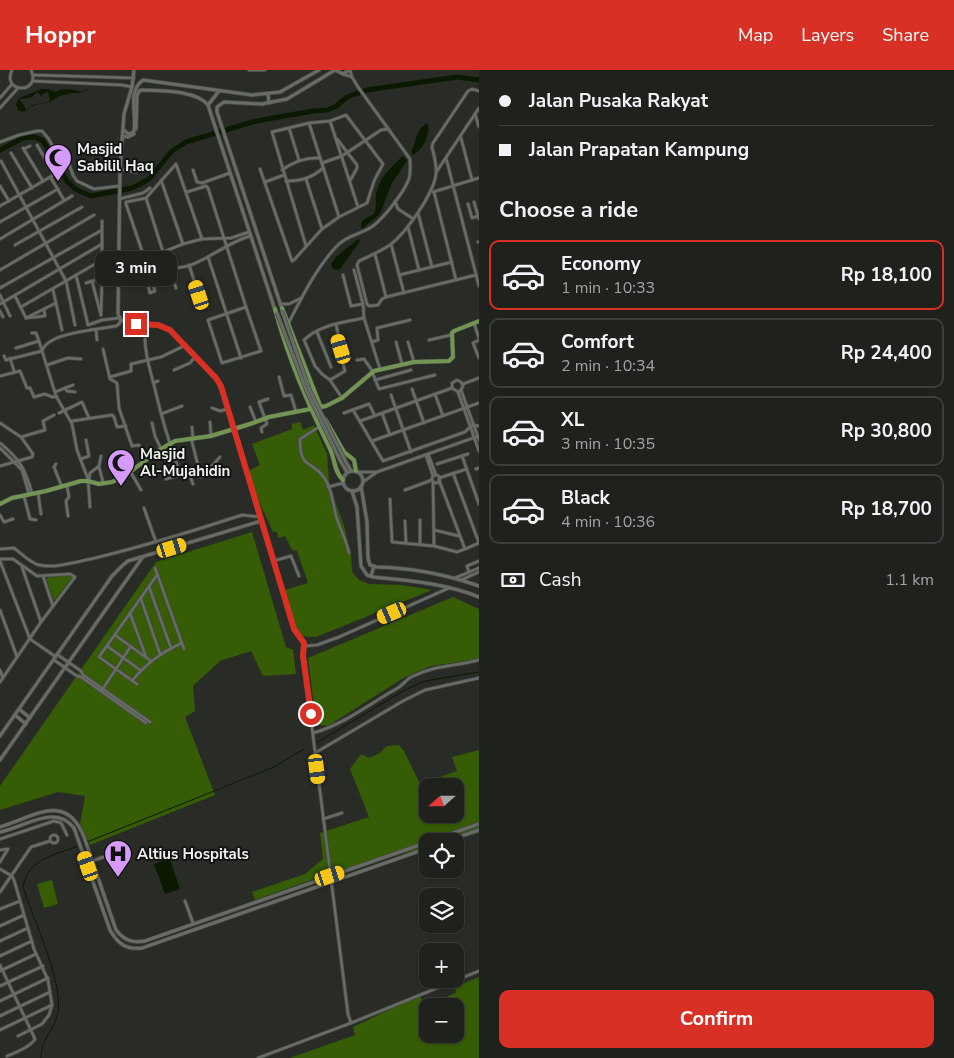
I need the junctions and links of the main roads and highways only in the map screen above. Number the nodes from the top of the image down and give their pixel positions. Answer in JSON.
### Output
{"nodes":[{"id":1,"x":282,"y":308,"type":"road end"},
{"id":2,"x":276,"y":311,"type":"road end"},
{"id":3,"x":477,"y":322,"type":"edge"},
{"id":4,"x":321,"y":407,"type":"junction"},
{"id":5,"x":311,"y":410,"type":"junction"},
{"id":6,"x":357,"y":472,"type":"road end"},
{"id":7,"x":343,"y":481,"type":"road end"},
{"id":8,"x":0,"y":504,"type":"edge"}],
"edges":[{"from":1,"to":4,"type":"main road"},
{"from":2,"to":5,"type":"main road"},
{"from":3,"to":4,"type":"main road"},
{"from":4,"to":5,"type":"main road"},
{"from":4,"to":6,"type":"main road"},
{"from":5,"to":7,"type":"main road"},
{"from":5,"to":8,"type":"main road"}]}
